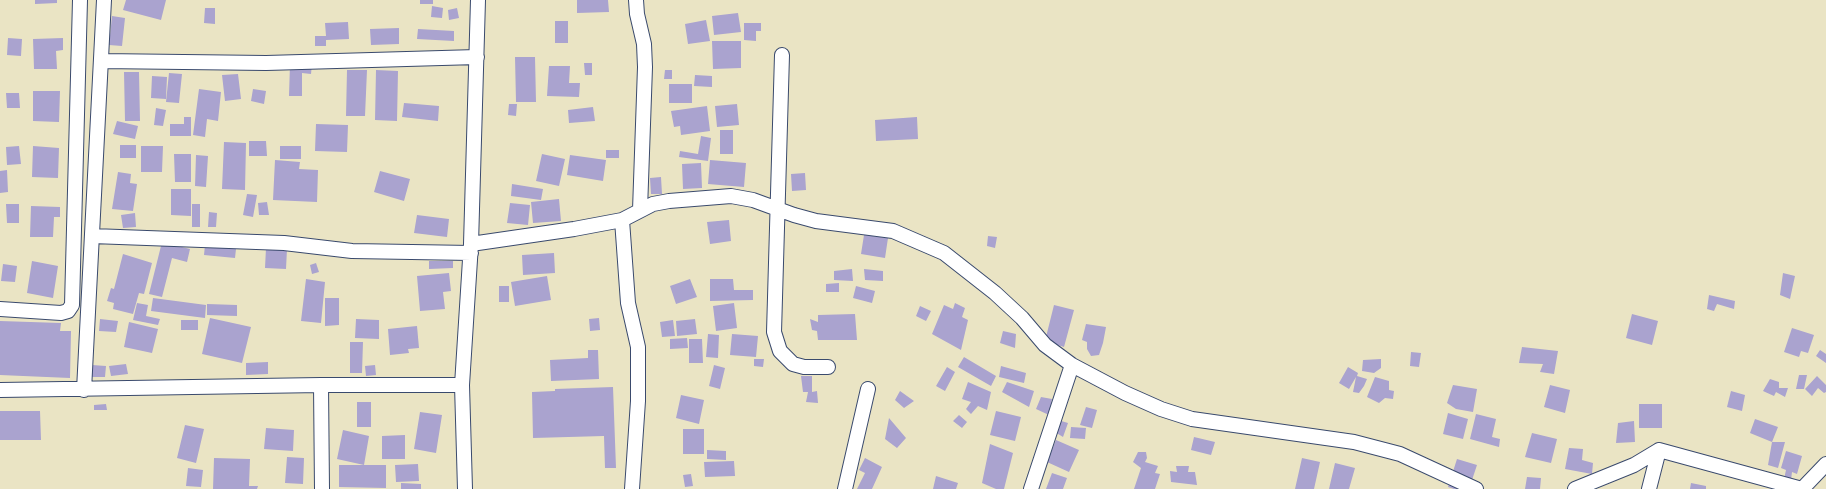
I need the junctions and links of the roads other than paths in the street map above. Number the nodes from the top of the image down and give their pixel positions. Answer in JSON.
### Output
{"nodes":[{"id":1,"x":80,"y":0,"type":"edge"},
{"id":2,"x":104,"y":0,"type":"edge"},
{"id":3,"x":478,"y":0,"type":"edge"},
{"id":4,"x":636,"y":0,"type":"edge"},
{"id":5,"x":782,"y":55,"type":"dead end"},
{"id":6,"x":477,"y":57,"type":"junction"},
{"id":7,"x":101,"y":61,"type":"junction"},
{"id":8,"x":778,"y":208,"type":"junction"},
{"id":9,"x":640,"y":210,"type":"junction"},
{"id":10,"x":622,"y":220,"type":"junction"},
{"id":11,"x":92,"y":236,"type":"junction"},
{"id":12,"x":471,"y":249,"type":"junction"},
{"id":13,"x":0,"y":309,"type":"edge"},
{"id":14,"x":1072,"y":365,"type":"junction"},
{"id":15,"x":828,"y":367,"type":"dead end"},
{"id":16,"x":321,"y":385,"type":"junction"},
{"id":17,"x":462,"y":385,"type":"junction"},
{"id":18,"x":868,"y":389,"type":"dead end"},
{"id":19,"x":0,"y":390,"type":"edge"},
{"id":20,"x":84,"y":390,"type":"junction"},
{"id":21,"x":1659,"y":450,"type":"junction"},
{"id":22,"x":1826,"y":464,"type":"edge"},
{"id":23,"x":322,"y":489,"type":"edge"},
{"id":24,"x":466,"y":489,"type":"edge"},
{"id":25,"x":632,"y":489,"type":"edge"},
{"id":26,"x":845,"y":489,"type":"edge"},
{"id":27,"x":1031,"y":489,"type":"edge"},
{"id":28,"x":1476,"y":489,"type":"edge"},
{"id":29,"x":1575,"y":489,"type":"edge"},
{"id":30,"x":1648,"y":489,"type":"edge"},
{"id":31,"x":1802,"y":489,"type":"edge"}],
"edges":[{"from":1,"to":13,"type":"street"},
{"from":2,"to":7,"type":"street"},
{"from":3,"to":6,"type":"street"},
{"from":4,"to":9,"type":"street"},
{"from":5,"to":8,"type":"street"},
{"from":6,"to":7,"type":"street"},
{"from":6,"to":12,"type":"street"},
{"from":7,"to":11,"type":"street"},
{"from":8,"to":9,"type":"street"},
{"from":8,"to":14,"type":"street"},
{"from":8,"to":15,"type":"street"},
{"from":9,"to":10,"type":"street"},
{"from":10,"to":12,"type":"street"},
{"from":10,"to":25,"type":"street"},
{"from":11,"to":12,"type":"street"},
{"from":11,"to":20,"type":"street"},
{"from":12,"to":17,"type":"street"},
{"from":14,"to":27,"type":"street"},
{"from":14,"to":28,"type":"street"},
{"from":16,"to":17,"type":"street"},
{"from":16,"to":20,"type":"street"},
{"from":16,"to":23,"type":"street"},
{"from":17,"to":24,"type":"street"},
{"from":18,"to":26,"type":"street"},
{"from":19,"to":20,"type":"street"},
{"from":21,"to":29,"type":"street"},
{"from":21,"to":30,"type":"street"},
{"from":21,"to":31,"type":"street"},
{"from":22,"to":31,"type":"street"}]}
